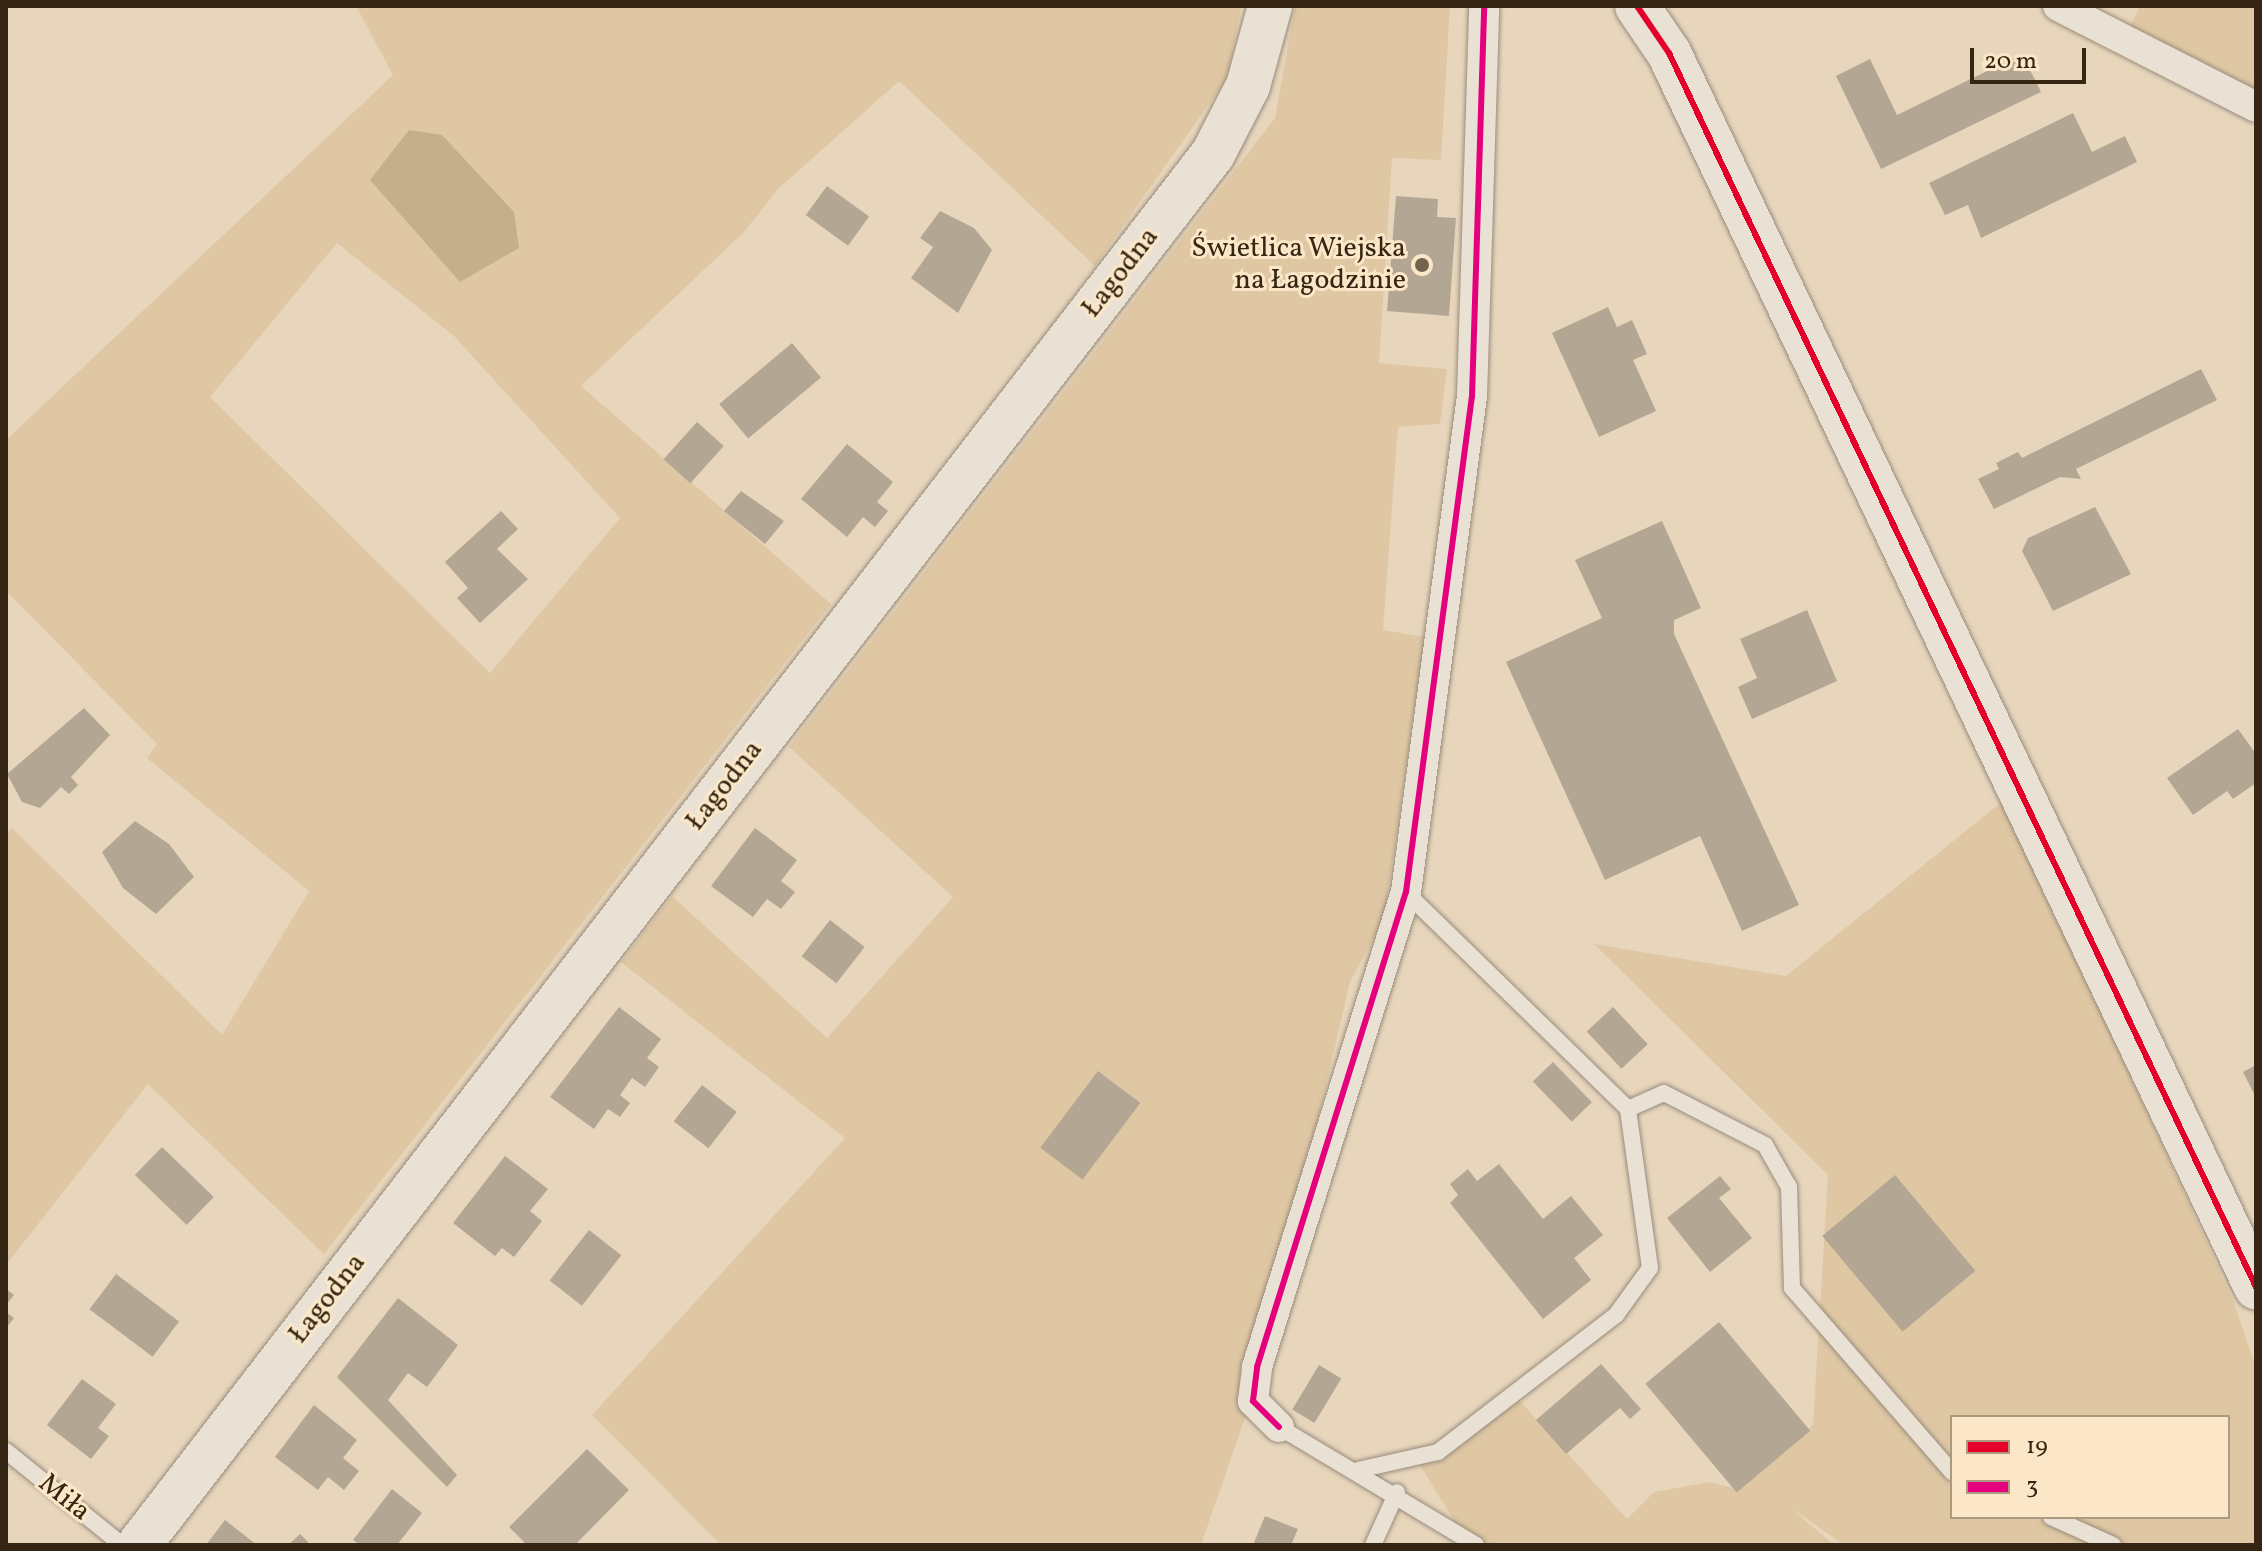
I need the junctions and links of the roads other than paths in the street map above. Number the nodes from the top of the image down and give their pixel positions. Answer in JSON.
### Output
{"nodes":[{"id":1,"x":1270,"y":6,"type":"edge"},
{"id":2,"x":1484,"y":6,"type":"edge"},
{"id":3,"x":1637,"y":6,"type":"edge"},
{"id":4,"x":2058,"y":6,"type":"edge"},
{"id":5,"x":2256,"y":107,"type":"edge"},
{"id":6,"x":1406,"y":892,"type":"junction"},
{"id":7,"x":1628,"y":1109,"type":"junction"},
{"id":8,"x":2256,"y":1287,"type":"edge"},
{"id":9,"x":1279,"y":1427,"type":"joint"},
{"id":10,"x":6,"y":1451,"type":"edge"},
{"id":11,"x":1358,"y":1470,"type":"junction"},
{"id":12,"x":1950,"y":1470,"type":"edge"},
{"id":13,"x":1397,"y":1492,"type":"junction"},
{"id":14,"x":2055,"y":1519,"type":"edge"},
{"id":15,"x":122,"y":1545,"type":"edge"},
{"id":16,"x":139,"y":1545,"type":"edge"},
{"id":17,"x":1373,"y":1545,"type":"edge"},
{"id":18,"x":1476,"y":1545,"type":"edge"},
{"id":19,"x":2113,"y":1545,"type":"edge"}],
"edges":[{"from":1,"to":16,"type":"street","name":"Łagodna"},
{"from":2,"to":6,"type":"street"},
{"from":3,"to":8,"type":"street"},
{"from":4,"to":5,"type":"street"},
{"from":6,"to":7,"type":"lane"},
{"from":6,"to":9,"type":"street"},
{"from":7,"to":11,"type":"lane"},
{"from":7,"to":12,"type":"lane"},
{"from":9,"to":11,"type":"lane"},
{"from":10,"to":15,"type":"lane","name":"Miła"},
{"from":11,"to":13,"type":"lane"},
{"from":13,"to":17,"type":"lane"},
{"from":13,"to":18,"type":"lane"},
{"from":14,"to":19,"type":"lane"}]}
